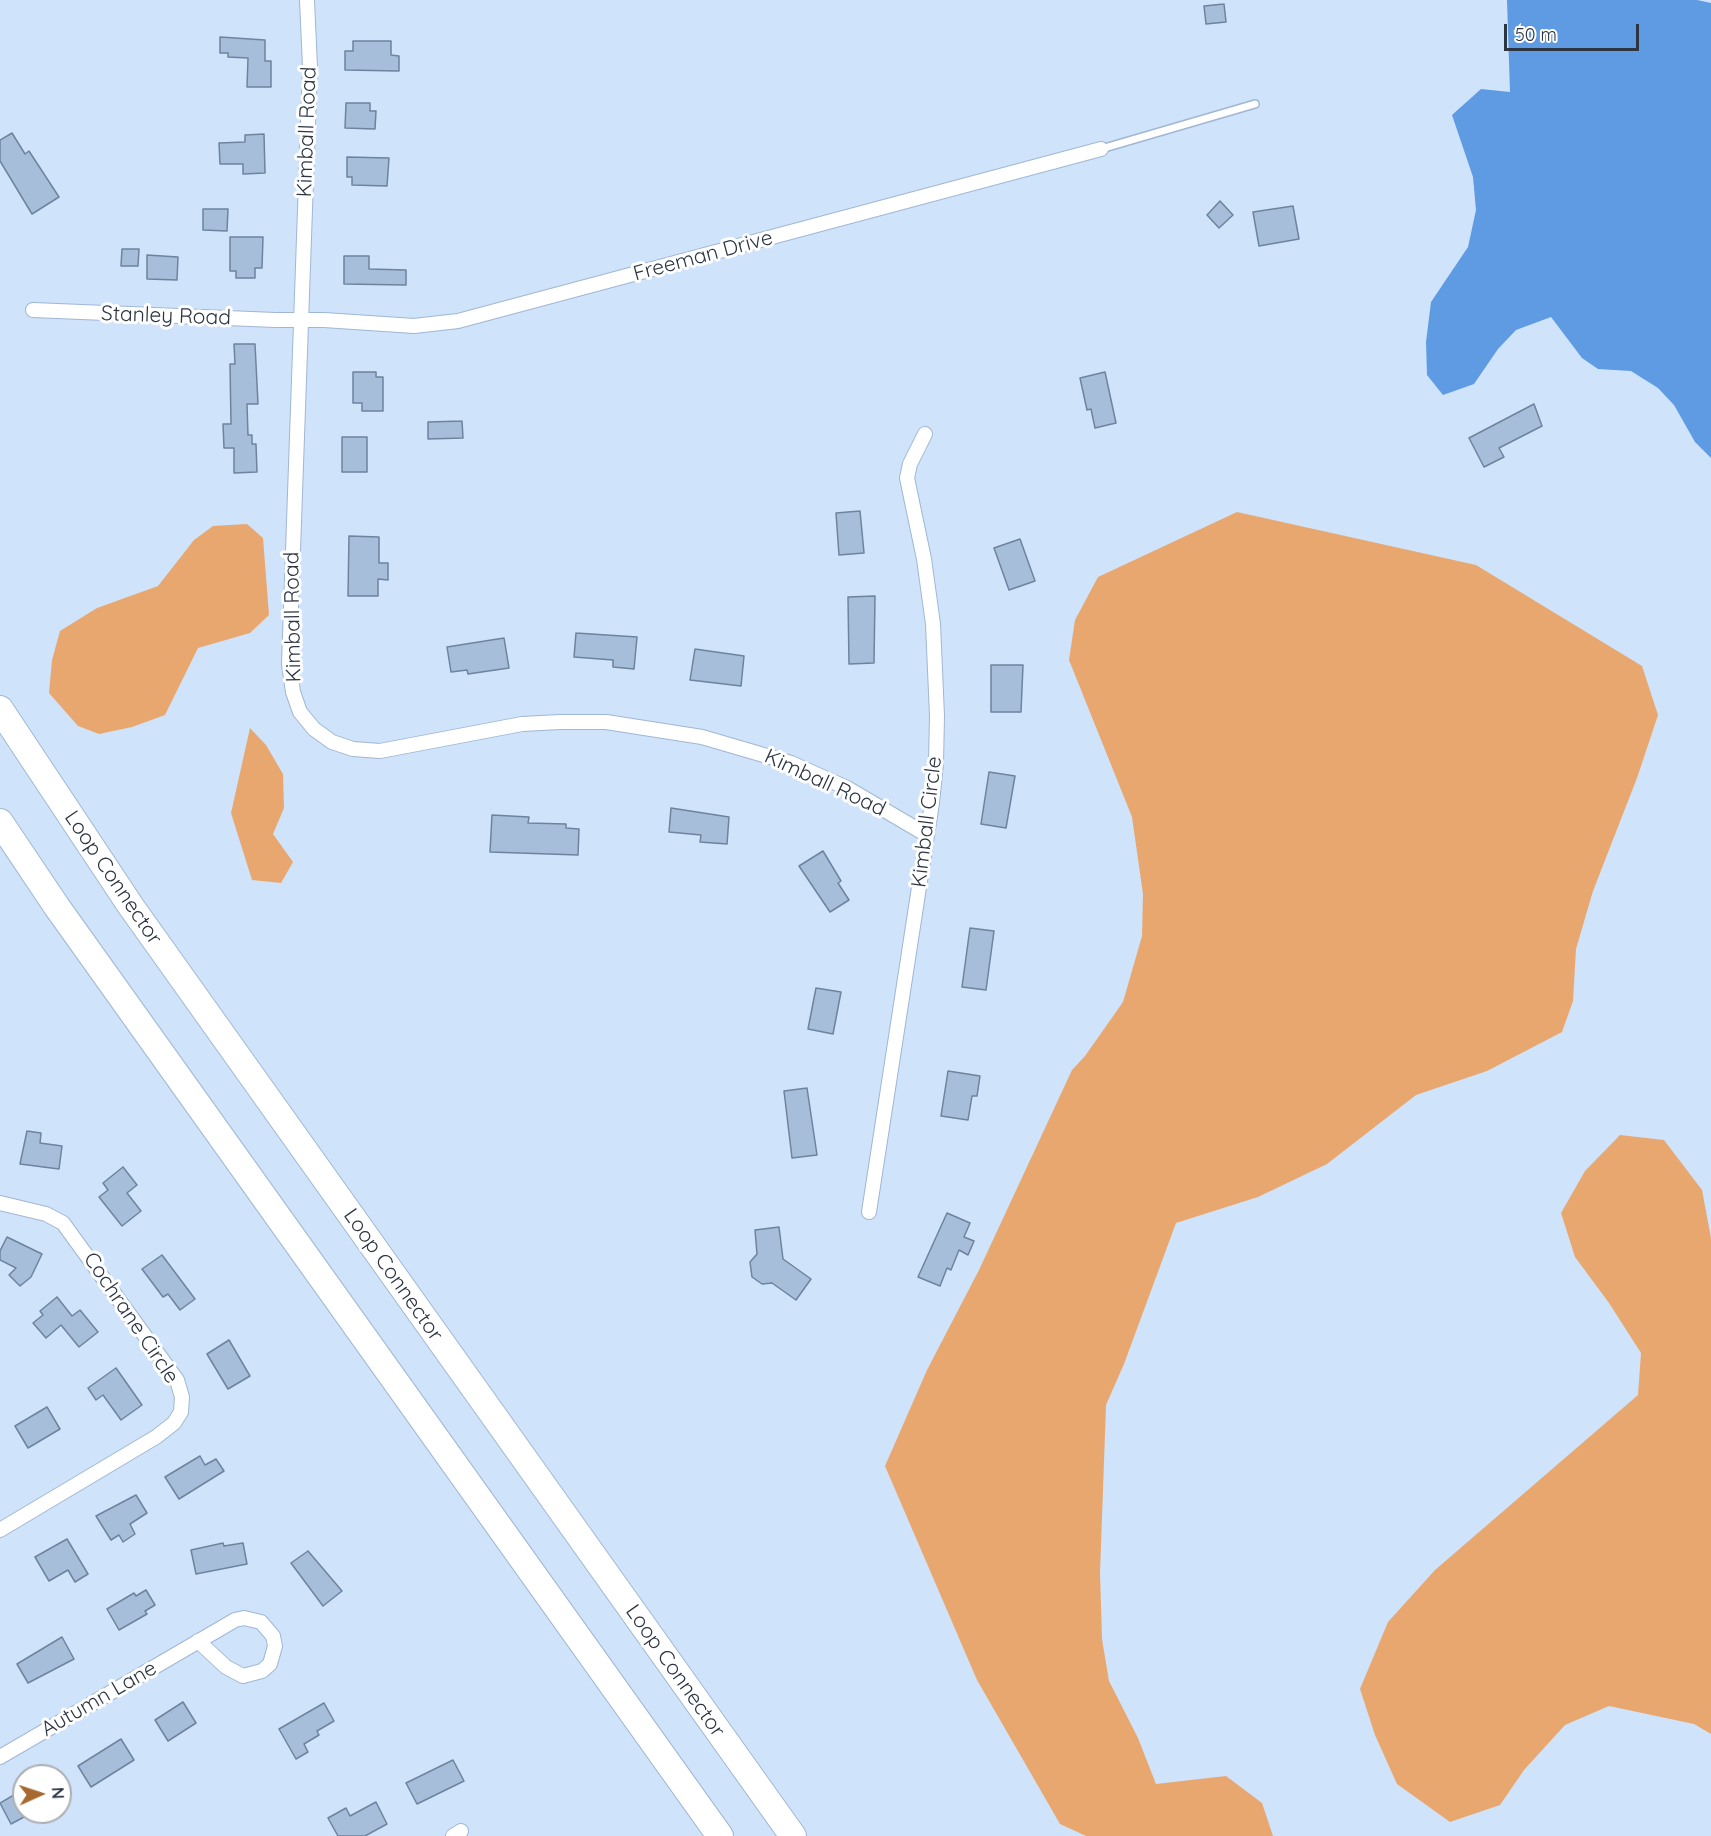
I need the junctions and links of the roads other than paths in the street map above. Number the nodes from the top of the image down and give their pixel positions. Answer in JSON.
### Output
{"nodes":[{"id":1,"x":307,"y":0,"type":"edge"},
{"id":2,"x":1255,"y":104,"type":"dead end"},
{"id":3,"x":1101,"y":149,"type":"joint"},
{"id":4,"x":33,"y":310,"type":"dead end"},
{"id":5,"x":300,"y":320,"type":"junction"},
{"id":6,"x":925,"y":434,"type":"dead end"},
{"id":7,"x":0,"y":709,"type":"edge"},
{"id":8,"x":0,"y":822,"type":"edge"},
{"id":9,"x":927,"y":835,"type":"junction"},
{"id":10,"x":0,"y":1203,"type":"edge"},
{"id":11,"x":869,"y":1212,"type":"dead end"},
{"id":12,"x":0,"y":1530,"type":"edge"},
{"id":13,"x":198,"y":1641,"type":"junction"},
{"id":14,"x":0,"y":1757,"type":"edge"},
{"id":15,"x":720,"y":1836,"type":"edge"},
{"id":16,"x":793,"y":1836,"type":"edge"}],
"edges":[{"from":1,"to":5,"type":"street","name":"Kimball Road"},
{"from":2,"to":3,"type":"lane"},
{"from":3,"to":5,"type":"street","name":"Freeman Drive"},
{"from":4,"to":5,"type":"street","name":"Stanley Road"},
{"from":5,"to":9,"type":"street","name":"Kimball Road"},
{"from":6,"to":9,"type":"street","name":"Kimball Circle"},
{"from":7,"to":16,"type":"highway","name":"Loop Connector"},
{"from":8,"to":15,"type":"highway"},
{"from":9,"to":11,"type":"street","name":"Kimball Circle"},
{"from":10,"to":12,"type":"street","name":"Cochrane Circle"},
{"from":13,"to":13,"type":"street","name":"Autumn Lane"},
{"from":13,"to":14,"type":"street","name":"Autumn Lane"}]}
